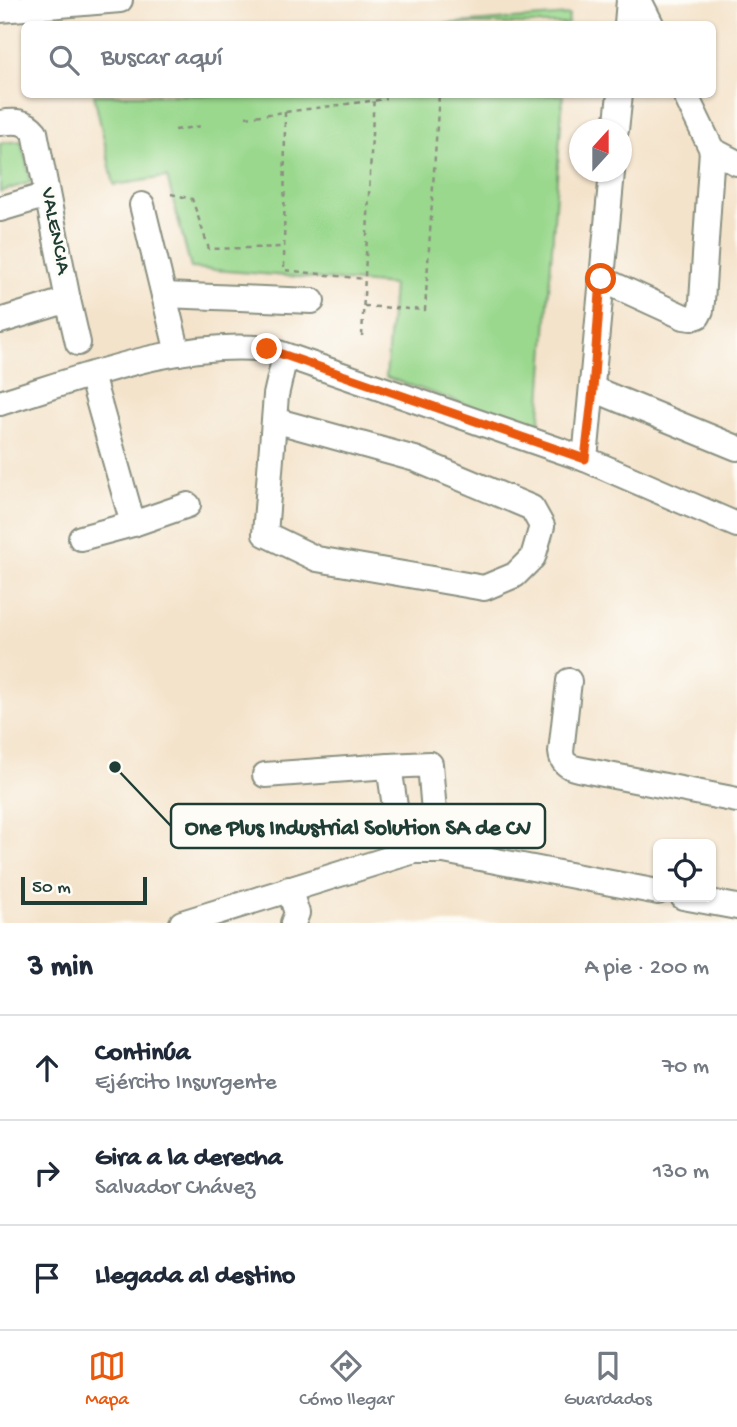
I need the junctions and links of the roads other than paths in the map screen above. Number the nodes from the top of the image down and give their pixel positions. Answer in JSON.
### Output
{"nodes":[{"id":1,"x":111,"y":0,"type":"edge"},
{"id":2,"x":629,"y":0,"type":"edge"},
{"id":3,"x":639,"y":0,"type":"edge"},
{"id":4,"x":0,"y":10,"type":"edge"},
{"id":5,"x":627,"y":21,"type":"edge"},
{"id":6,"x":650,"y":21,"type":"edge"},
{"id":7,"x":620,"y":98,"type":"edge"},
{"id":8,"x":687,"y":98,"type":"edge"},
{"id":9,"x":617,"y":119,"type":"edge"},
{"id":10,"x":0,"y":123,"type":"edge"},
{"id":11,"x":712,"y":150,"type":"junction"},
{"id":12,"x":737,"y":163,"type":"edge"},
{"id":13,"x":611,"y":182,"type":"edge"},
{"id":14,"x":47,"y":195,"type":"junction"},
{"id":15,"x":142,"y":205,"type":"dead end"},
{"id":16,"x":0,"y":209,"type":"edge"},
{"id":17,"x":601,"y":279,"type":"junction"},
{"id":18,"x":164,"y":295,"type":"junction"},
{"id":19,"x":68,"y":300,"type":"junction"},
{"id":20,"x":312,"y":301,"type":"dead end"},
{"id":21,"x":0,"y":321,"type":"edge"},
{"id":22,"x":78,"y":343,"type":"dead end"},
{"id":23,"x":178,"y":354,"type":"junction"},
{"id":24,"x":285,"y":356,"type":"junction"},
{"id":25,"x":91,"y":375,"type":"junction"},
{"id":26,"x":593,"y":390,"type":"junction"},
{"id":27,"x":0,"y":403,"type":"edge"},
{"id":28,"x":274,"y":420,"type":"junction"},
{"id":29,"x":737,"y":448,"type":"edge"},
{"id":30,"x":585,"y":459,"type":"junction"},
{"id":31,"x":188,"y":505,"type":"dead end"},
{"id":32,"x":133,"y":524,"type":"junction"},
{"id":33,"x":737,"y":525,"type":"edge"},
{"id":34,"x":81,"y":538,"type":"dead end"},
{"id":35,"x":569,"y":681,"type":"dead end"},
{"id":36,"x":389,"y":766,"type":"junction"},
{"id":37,"x":265,"y":775,"type":"dead end"},
{"id":38,"x":737,"y":800,"type":"edge"},
{"id":39,"x":435,"y":850,"type":"junction"},
{"id":40,"x":402,"y":854,"type":"junction"},
{"id":41,"x":289,"y":890,"type":"junction"},
{"id":42,"x":653,"y":891,"type":"edge"},
{"id":43,"x":710,"y":902,"type":"edge"},
{"id":44,"x":737,"y":907,"type":"edge"},
{"id":45,"x":225,"y":917,"type":"edge"},
{"id":46,"x":182,"y":923,"type":"edge"},
{"id":47,"x":293,"y":923,"type":"edge"}],
"edges":[{"from":1,"to":4,"type":"street"},
{"from":2,"to":5,"type":"street"},
{"from":3,"to":6,"type":"street"},
{"from":7,"to":9,"type":"street"},
{"from":8,"to":11,"type":"street"},
{"from":10,"to":14,"type":"street","name":"VALENCIA"},
{"from":11,"to":12,"type":"street"},
{"from":11,"to":17,"type":"street"},
{"from":13,"to":17,"type":"street"},
{"from":14,"to":16,"type":"street"},
{"from":14,"to":19,"type":"street","name":"VALENCIA"},
{"from":15,"to":18,"type":"street"},
{"from":17,"to":26,"type":"street"},
{"from":18,"to":20,"type":"street"},
{"from":18,"to":23,"type":"street"},
{"from":19,"to":21,"type":"street"},
{"from":19,"to":22,"type":"street","name":"VALENCIA"},
{"from":23,"to":24,"type":"street"},
{"from":23,"to":25,"type":"street"},
{"from":24,"to":28,"type":"street"},
{"from":24,"to":30,"type":"street"},
{"from":25,"to":27,"type":"street"},
{"from":25,"to":32,"type":"street"},
{"from":26,"to":29,"type":"street"},
{"from":26,"to":30,"type":"street"},
{"from":28,"to":28,"type":"street"},
{"from":30,"to":33,"type":"street"},
{"from":31,"to":32,"type":"street"},
{"from":32,"to":34,"type":"street"},
{"from":35,"to":38,"type":"street"},
{"from":36,"to":37,"type":"street"},
{"from":36,"to":39,"type":"street"},
{"from":36,"to":40,"type":"street"},
{"from":39,"to":40,"type":"street"},
{"from":39,"to":42,"type":"street"},
{"from":40,"to":41,"type":"street"},
{"from":41,"to":45,"type":"street"},
{"from":41,"to":47,"type":"street"},
{"from":43,"to":44,"type":"street"},
{"from":45,"to":46,"type":"street"}]}
